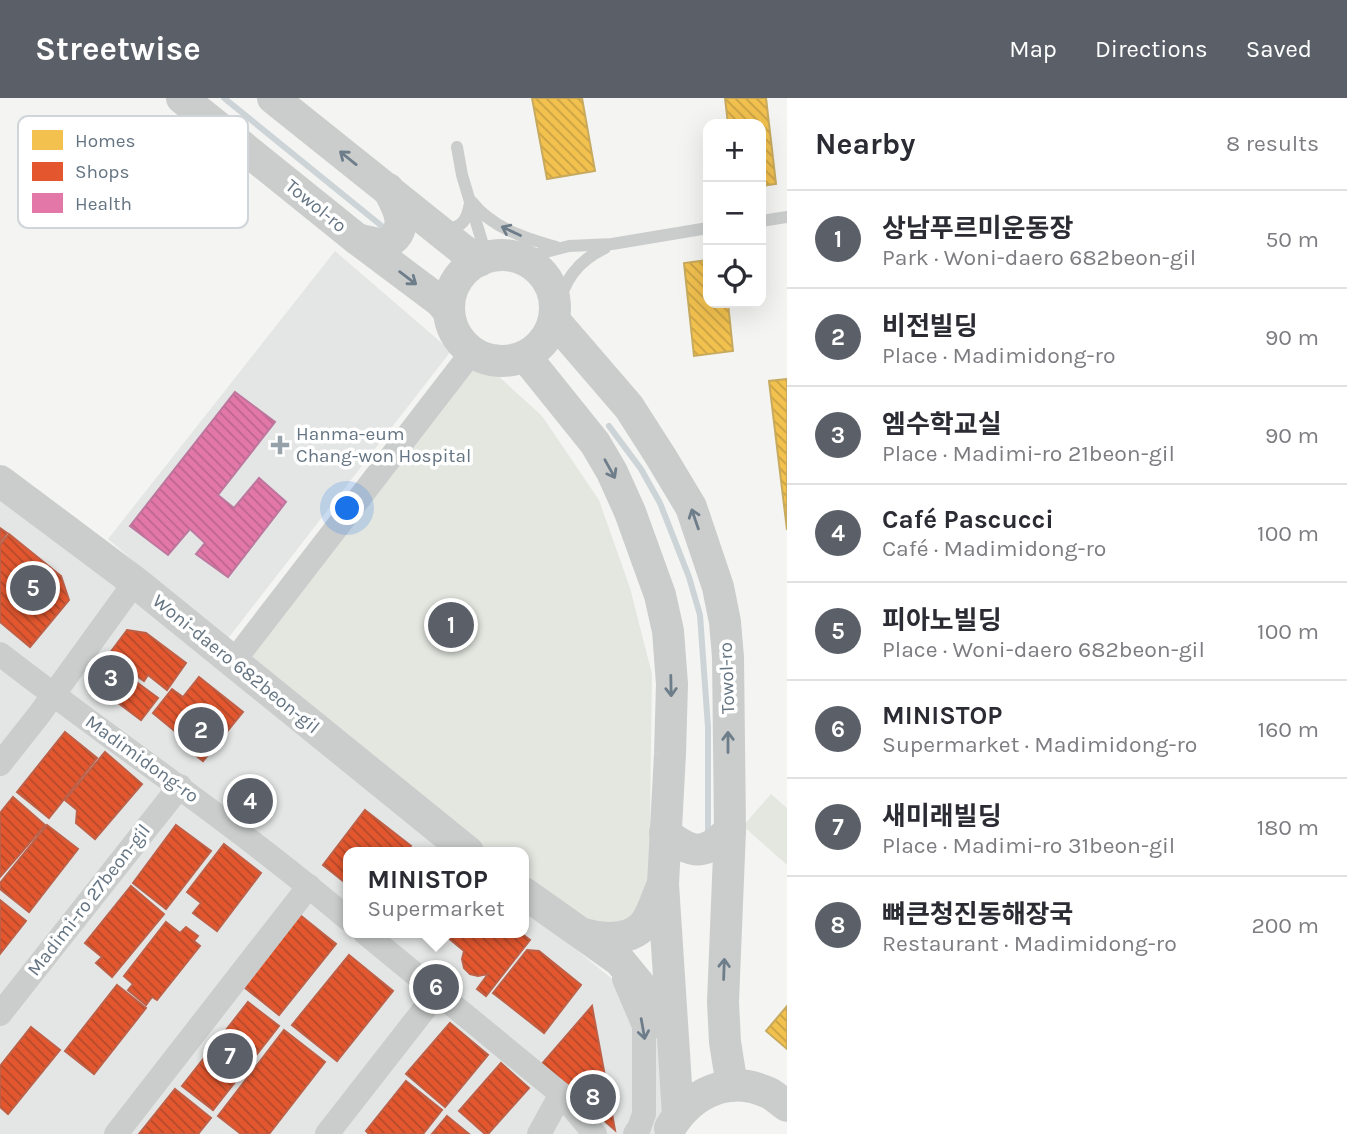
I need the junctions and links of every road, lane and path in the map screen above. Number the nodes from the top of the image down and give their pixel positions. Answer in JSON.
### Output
{"nodes":[{"id":1,"x":183,"y":98,"type":"edge"},
{"id":2,"x":273,"y":98,"type":"edge"},
{"id":3,"x":205,"y":116,"type":"edge"},
{"id":4,"x":457,"y":147,"type":"dead end"},
{"id":5,"x":248,"y":151,"type":"edge"},
{"id":6,"x":388,"y":189,"type":"junction"},
{"id":7,"x":470,"y":199,"type":"junction"},
{"id":8,"x":787,"y":217,"type":"edge"},
{"id":9,"x":766,"y":220,"type":"edge"},
{"id":10,"x":438,"y":229,"type":"junction"},
{"id":11,"x":703,"y":229,"type":"edge"},
{"id":12,"x":357,"y":239,"type":"junction"},
{"id":13,"x":611,"y":244,"type":"junction"},
{"id":14,"x":560,"y":248,"type":"junction"},
{"id":15,"x":499,"y":258,"type":"junction"},
{"id":16,"x":449,"y":312,"type":"junction"},
{"id":17,"x":555,"y":316,"type":"junction"},
{"id":18,"x":472,"y":352,"type":"junction"},
{"id":19,"x":525,"y":356,"type":"junction"},
{"id":20,"x":629,"y":407,"type":"junction"},
{"id":21,"x":589,"y":436,"type":"junction"},
{"id":22,"x":0,"y":481,"type":"edge"},
{"id":23,"x":135,"y":582,"type":"junction"},
{"id":24,"x":0,"y":654,"type":"edge"},
{"id":25,"x":233,"y":662,"type":"junction"},
{"id":26,"x":53,"y":695,"type":"junction"},
{"id":27,"x":0,"y":764,"type":"edge"},
{"id":28,"x":180,"y":786,"type":"junction"},
{"id":29,"x":730,"y":830,"type":"junction"},
{"id":30,"x":665,"y":833,"type":"junction"},
{"id":31,"x":462,"y":847,"type":"edge"},
{"id":32,"x":663,"y":884,"type":"junction"},
{"id":33,"x":310,"y":886,"type":"junction"},
{"id":34,"x":529,"y":897,"type":"edge"},
{"id":35,"x":343,"y":915,"type":"edge"},
{"id":36,"x":371,"y":938,"type":"edge"},
{"id":37,"x":593,"y":941,"type":"junction"},
{"id":38,"x":437,"y":993,"type":"junction"},
{"id":39,"x":723,"y":1002,"type":"junction"},
{"id":40,"x":0,"y":1014,"type":"edge"},
{"id":41,"x":672,"y":1033,"type":"junction"},
{"id":42,"x":732,"y":1086,"type":"junction"},
{"id":43,"x":783,"y":1091,"type":"edge"},
{"id":44,"x":561,"y":1094,"type":"junction"},
{"id":45,"x":672,"y":1125,"type":"edge"},
{"id":46,"x":116,"y":1134,"type":"edge"},
{"id":47,"x":327,"y":1134,"type":"edge"},
{"id":48,"x":539,"y":1134,"type":"edge"},
{"id":49,"x":595,"y":1134,"type":"edge"},
{"id":50,"x":635,"y":1134,"type":"edge"}],
"edges":[{"from":1,"to":3,"type":"street","name":"Towol-ro"},
{"from":6,"to":2,"type":"street","one_way":true},
{"from":4,"to":7,"type":"lane"},
{"from":5,"to":12,"type":"street","name":"Towol-ro"},
{"from":6,"to":10,"type":"street"},
{"from":6,"to":12,"type":"street"},
{"from":7,"to":10,"type":"lane"},
{"from":14,"to":7,"type":"lane","one_way":true},
{"from":7,"to":15,"type":"lane"},
{"from":8,"to":9,"type":"lane"},
{"from":10,"to":15,"type":"street"},
{"from":11,"to":13,"type":"lane"},
{"from":12,"to":16,"type":"street","name":"Towol-ro","one_way":true},
{"from":13,"to":14,"type":"lane"},
{"from":13,"to":17,"type":"lane"},
{"from":14,"to":15,"type":"lane"},
{"from":15,"to":16,"type":"street"},
{"from":15,"to":17,"type":"street"},
{"from":16,"to":18,"type":"street"},
{"from":17,"to":19,"type":"street"},
{"from":17,"to":20,"type":"street","name":"Towol-ro"},
{"from":18,"to":19,"type":"street"},
{"from":18,"to":25,"type":"street"},
{"from":19,"to":21,"type":"street"},
{"from":20,"to":21,"type":"street"},
{"from":29,"to":20,"type":"street","name":"Towol-ro","one_way":true},
{"from":21,"to":30,"type":"street","one_way":true},
{"from":22,"to":23,"type":"street","name":"Woni-daero 682beon-gil"},
{"from":23,"to":25,"type":"street","name":"Woni-daero 682beon-gil"},
{"from":23,"to":26,"type":"street"},
{"from":24,"to":26,"type":"street","name":"Madimidong-ro"},
{"from":25,"to":31,"type":"street","name":"Woni-daero 682beon-gil"},
{"from":26,"to":27,"type":"street"},
{"from":26,"to":28,"type":"street","name":"Madimidong-ro"},
{"from":28,"to":33,"type":"street","name":"Madimidong-ro"},
{"from":28,"to":40,"type":"street","name":"Madimi-ro 27beon-gil"},
{"from":29,"to":30,"type":"street"},
{"from":39,"to":29,"type":"street","name":"Towol-ro","one_way":true},
{"from":30,"to":32,"type":"street"},
{"from":32,"to":37,"type":"street"},
{"from":32,"to":41,"type":"street"},
{"from":33,"to":35,"type":"street","name":"Madimidong-ro"},
{"from":33,"to":46,"type":"street"},
{"from":34,"to":37,"type":"street"},
{"from":36,"to":38,"type":"street"},
{"from":37,"to":41,"type":"street"},
{"from":37,"to":50,"type":"street","one_way":true},
{"from":38,"to":44,"type":"street"},
{"from":38,"to":47,"type":"street"},
{"from":39,"to":42,"type":"street","name":"Towol-ro"},
{"from":39,"to":43,"type":"street"},
{"from":41,"to":45,"type":"street"},
{"from":42,"to":43,"type":"street"},
{"from":42,"to":45,"type":"street"},
{"from":44,"to":48,"type":"street"},
{"from":44,"to":49,"type":"street"}]}
